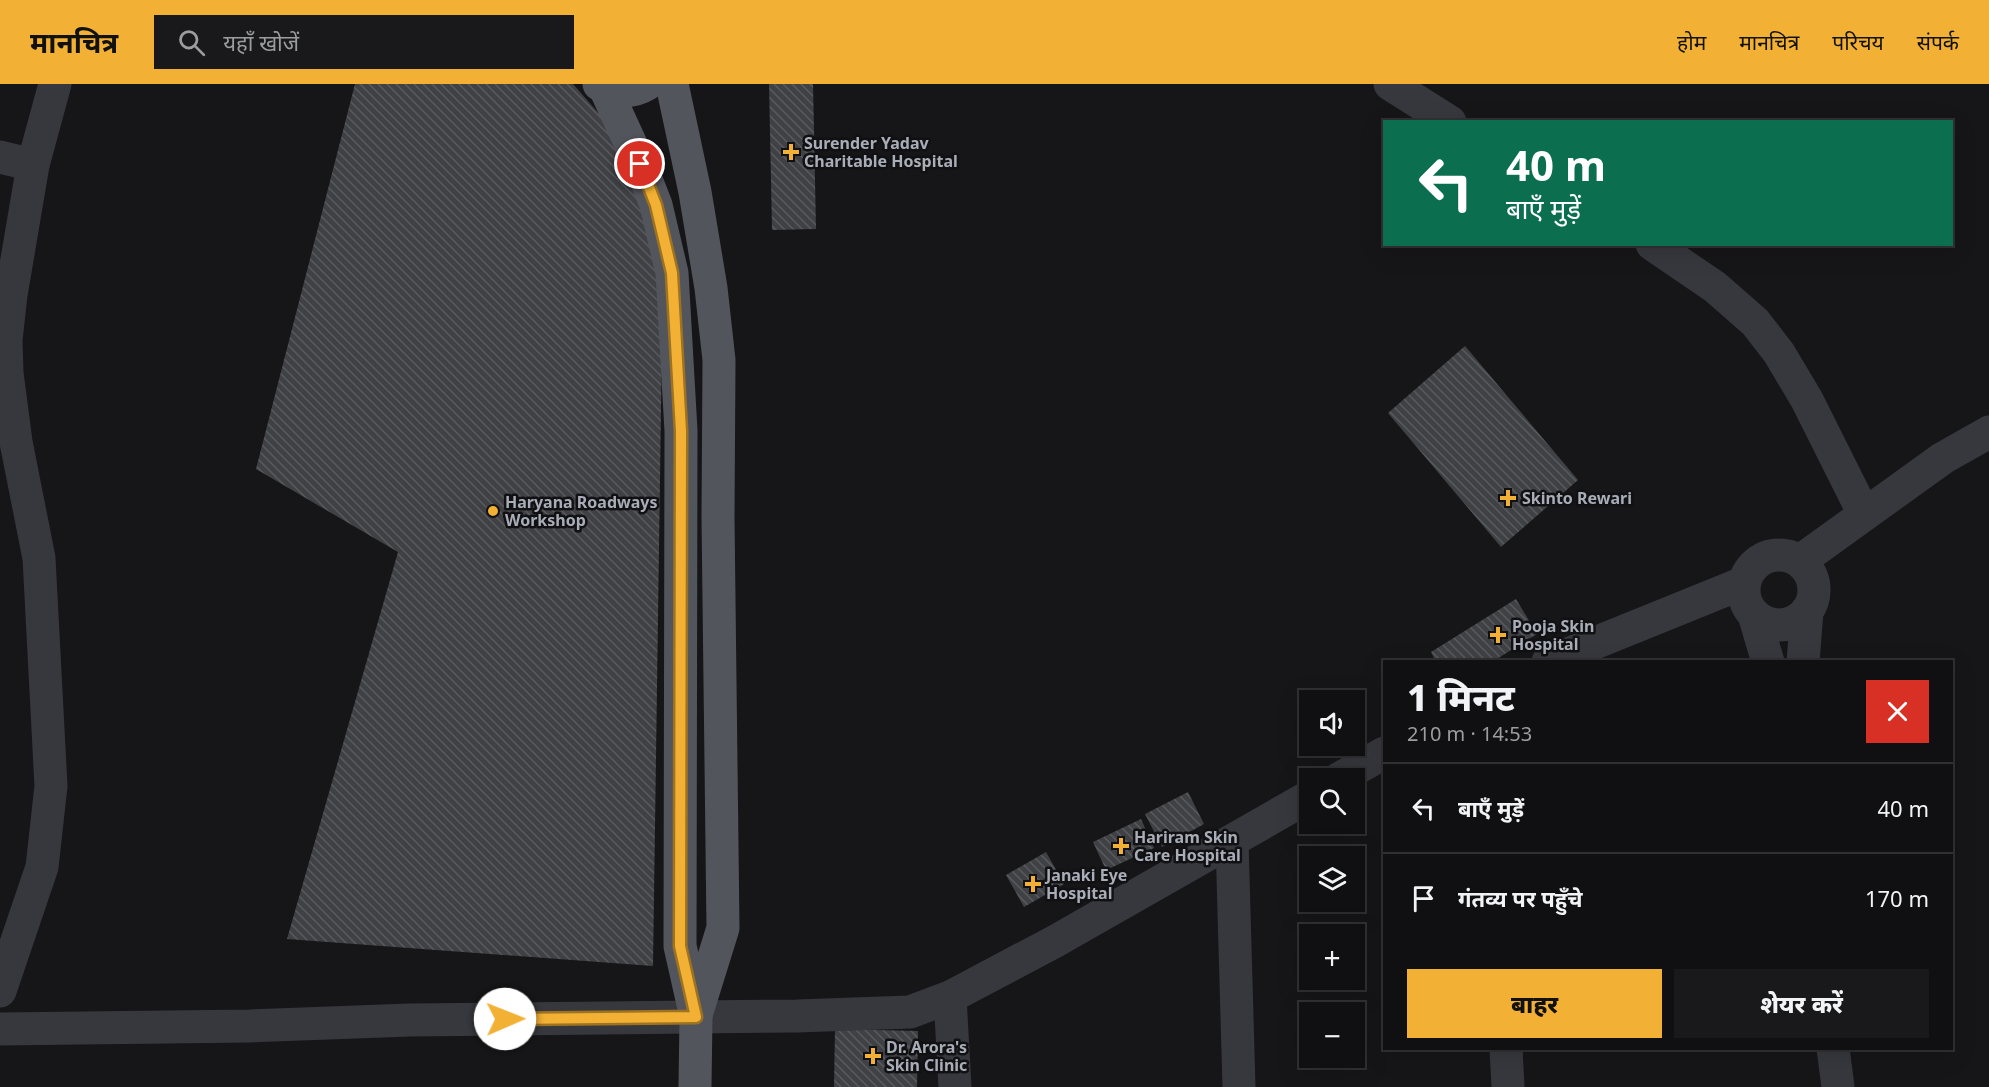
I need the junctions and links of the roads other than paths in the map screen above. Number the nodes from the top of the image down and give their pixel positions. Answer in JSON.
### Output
{"nodes":[{"id":1,"x":55,"y":84,"type":"edge"},
{"id":2,"x":647,"y":84,"type":"edge"},
{"id":3,"x":672,"y":84,"type":"edge"},
{"id":4,"x":1390,"y":84,"type":"edge"},
{"id":5,"x":602,"y":86,"type":"edge"},
{"id":6,"x":1447,"y":120,"type":"edge"},
{"id":7,"x":0,"y":157,"type":"edge"},
{"id":8,"x":33,"y":165,"type":"junction"},
{"id":9,"x":1655,"y":246,"type":"edge"},
{"id":10,"x":1989,"y":432,"type":"edge"},
{"id":11,"x":1864,"y":514,"type":"junction"},
{"id":12,"x":1800,"y":561,"type":"junction"},
{"id":13,"x":1743,"y":583,"type":"junction"},
{"id":14,"x":1808,"y":611,"type":"junction"},
{"id":15,"x":1755,"y":618,"type":"junction"},
{"id":16,"x":1553,"y":660,"type":"edge"},
{"id":17,"x":1767,"y":660,"type":"edge"},
{"id":18,"x":1803,"y":660,"type":"edge"},
{"id":19,"x":1383,"y":754,"type":"edge"},
{"id":20,"x":1358,"y":768,"type":"edge"},
{"id":21,"x":1299,"y":802,"type":"edge"},
{"id":22,"x":1232,"y":841,"type":"junction"},
{"id":23,"x":9,"y":937,"type":"edge"},
{"id":24,"x":0,"y":991,"type":"edge"},
{"id":25,"x":950,"y":997,"type":"junction"},
{"id":26,"x":696,"y":1017,"type":"junction"},
{"id":27,"x":0,"y":1029,"type":"edge"},
{"id":28,"x":1506,"y":1050,"type":"edge"},
{"id":29,"x":1833,"y":1050,"type":"edge"},
{"id":30,"x":695,"y":1087,"type":"edge"},
{"id":31,"x":956,"y":1087,"type":"edge"},
{"id":32,"x":1239,"y":1087,"type":"edge"},
{"id":33,"x":1508,"y":1087,"type":"edge"},
{"id":34,"x":1838,"y":1087,"type":"edge"}],
"edges":[{"from":1,"to":8,"type":"street"},
{"from":2,"to":5,"type":"main road"},
{"from":3,"to":26,"type":"main road"},
{"from":4,"to":6,"type":"street"},
{"from":5,"to":26,"type":"main road"},
{"from":7,"to":8,"type":"street"},
{"from":8,"to":23,"type":"street"},
{"from":9,"to":11,"type":"street"},
{"from":10,"to":11,"type":"street"},
{"from":11,"to":12,"type":"street"},
{"from":12,"to":13,"type":"street"},
{"from":12,"to":14,"type":"street"},
{"from":13,"to":15,"type":"street"},
{"from":13,"to":16,"type":"street"},
{"from":14,"to":15,"type":"street"},
{"from":14,"to":18,"type":"street"},
{"from":15,"to":17,"type":"street"},
{"from":19,"to":20,"type":"street"},
{"from":21,"to":22,"type":"street"},
{"from":22,"to":25,"type":"street"},
{"from":22,"to":32,"type":"street"},
{"from":23,"to":24,"type":"street"},
{"from":25,"to":26,"type":"street"},
{"from":25,"to":31,"type":"street"},
{"from":26,"to":27,"type":"street"},
{"from":26,"to":30,"type":"main road"},
{"from":28,"to":33,"type":"street"},
{"from":29,"to":34,"type":"street"}]}
